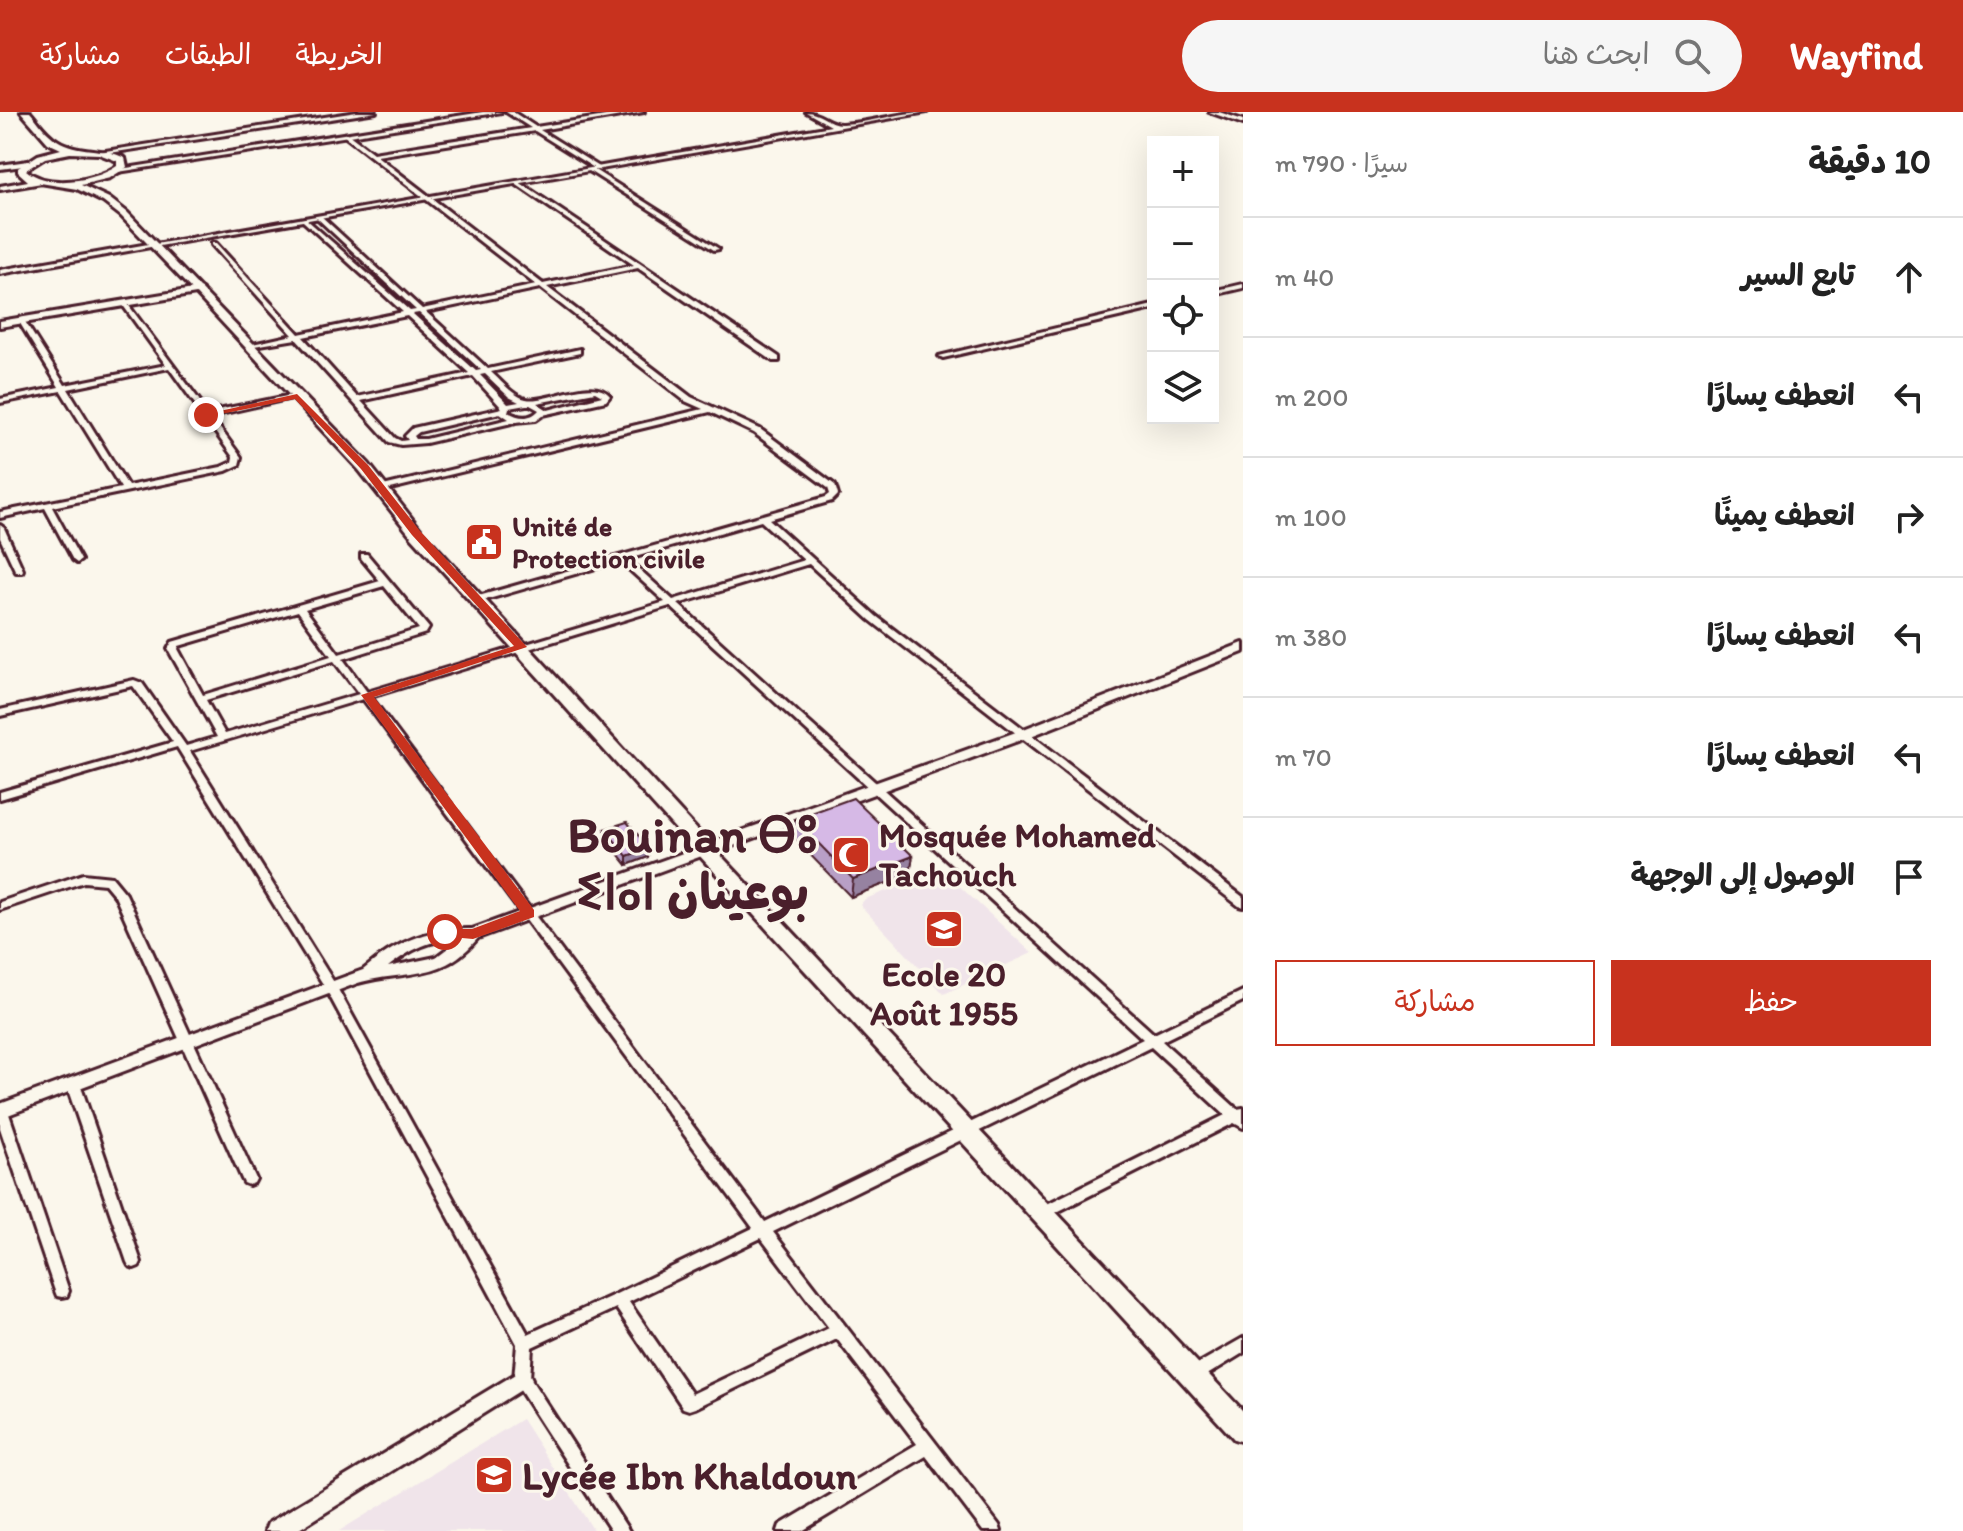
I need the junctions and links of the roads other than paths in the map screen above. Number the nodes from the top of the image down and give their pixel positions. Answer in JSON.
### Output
{"nodes":[{"id":1,"x":25,"y":112,"type":"edge"},
{"id":2,"x":372,"y":112,"type":"edge"},
{"id":3,"x":498,"y":112,"type":"edge"},
{"id":4,"x":509,"y":112,"type":"edge"},
{"id":5,"x":641,"y":112,"type":"edge"},
{"id":6,"x":809,"y":112,"type":"edge"},
{"id":7,"x":829,"y":112,"type":"edge"},
{"id":8,"x":924,"y":112,"type":"edge"},
{"id":9,"x":1212,"y":112,"type":"edge"},
{"id":10,"x":1220,"y":112,"type":"edge"},
{"id":11,"x":1243,"y":121,"type":"edge"},
{"id":12,"x":854,"y":124,"type":"junction"},
{"id":13,"x":838,"y":127,"type":"junction"},
{"id":14,"x":536,"y":129,"type":"junction"},
{"id":15,"x":346,"y":135,"type":"junction"},
{"id":16,"x":51,"y":141,"type":"junction"},
{"id":17,"x":79,"y":151,"type":"junction"},
{"id":18,"x":103,"y":152,"type":"junction"},
{"id":19,"x":372,"y":155,"type":"junction"},
{"id":20,"x":41,"y":157,"type":"junction"},
{"id":21,"x":28,"y":163,"type":"junction"},
{"id":22,"x":0,"y":167,"type":"edge"},
{"id":23,"x":595,"y":169,"type":"junction"},
{"id":24,"x":113,"y":173,"type":"junction"},
{"id":25,"x":39,"y":181,"type":"junction"},
{"id":26,"x":53,"y":183,"type":"junction"},
{"id":27,"x":517,"y":183,"type":"junction"},
{"id":28,"x":0,"y":188,"type":"edge"},
{"id":29,"x":98,"y":194,"type":"junction"},
{"id":30,"x":428,"y":198,"type":"junction"},
{"id":31,"x":319,"y":217,"type":"junction"},
{"id":32,"x":305,"y":220,"type":"junction"},
{"id":33,"x":214,"y":244,"type":"dead end"},
{"id":34,"x":154,"y":245,"type":"junction"},
{"id":35,"x":716,"y":249,"type":"dead end"},
{"id":36,"x":356,"y":253,"type":"junction"},
{"id":37,"x":343,"y":255,"type":"junction"},
{"id":38,"x":639,"y":266,"type":"junction"},
{"id":39,"x":0,"y":272,"type":"edge"},
{"id":40,"x":542,"y":285,"type":"junction"},
{"id":41,"x":1243,"y":286,"type":"edge"},
{"id":42,"x":199,"y":291,"type":"junction"},
{"id":43,"x":1219,"y":292,"type":"edge"},
{"id":44,"x":125,"y":304,"type":"junction"},
{"id":45,"x":1147,"y":308,"type":"edge"},
{"id":46,"x":419,"y":310,"type":"junction"},
{"id":47,"x":407,"y":312,"type":"junction"},
{"id":48,"x":21,"y":320,"type":"junction"},
{"id":49,"x":0,"y":324,"type":"edge"},
{"id":50,"x":297,"y":336,"type":"junction"},
{"id":51,"x":250,"y":346,"type":"junction"},
{"id":52,"x":577,"y":351,"type":"dead end"},
{"id":53,"x":943,"y":356,"type":"dead end"},
{"id":54,"x":776,"y":359,"type":"dead end"},
{"id":55,"x":170,"y":366,"type":"junction"},
{"id":56,"x":487,"y":371,"type":"junction"},
{"id":57,"x":474,"y":373,"type":"junction"},
{"id":58,"x":65,"y":388,"type":"junction"},
{"id":59,"x":297,"y":396,"type":"junction"},
{"id":60,"x":356,"y":400,"type":"junction"},
{"id":61,"x":0,"y":401,"type":"edge"},
{"id":62,"x":530,"y":403,"type":"junction"},
{"id":63,"x":505,"y":409,"type":"junction"},
{"id":64,"x":708,"y":410,"type":"junction"},
{"id":65,"x":543,"y":413,"type":"junction"},
{"id":66,"x":206,"y":415,"type":"junction"},
{"id":67,"x":517,"y":420,"type":"junction"},
{"id":68,"x":414,"y":441,"type":"junction"},
{"id":69,"x":126,"y":489,"type":"junction"},
{"id":70,"x":382,"y":489,"type":"junction"},
{"id":71,"x":47,"y":505,"type":"junction"},
{"id":72,"x":0,"y":515,"type":"edge"},
{"id":73,"x":763,"y":518,"type":"junction"},
{"id":74,"x":0,"y":528,"type":"edge"},
{"id":75,"x":364,"y":556,"type":"dead end"},
{"id":76,"x":622,"y":558,"type":"junction"},
{"id":77,"x":77,"y":560,"type":"dead end"},
{"id":78,"x":811,"y":561,"type":"junction"},
{"id":79,"x":19,"y":570,"type":"dead end"},
{"id":80,"x":385,"y":583,"type":"junction"},
{"id":81,"x":478,"y":599,"type":"junction"},
{"id":82,"x":670,"y":603,"type":"junction"},
{"id":83,"x":300,"y":608,"type":"junction"},
{"id":84,"x":521,"y":647,"type":"junction"},
{"id":85,"x":1243,"y":647,"type":"edge"},
{"id":86,"x":338,"y":659,"type":"junction"},
{"id":87,"x":367,"y":695,"type":"junction"},
{"id":88,"x":200,"y":699,"type":"junction"},
{"id":89,"x":0,"y":713,"type":"edge"},
{"id":90,"x":1021,"y":735,"type":"junction"},
{"id":91,"x":223,"y":739,"type":"junction"},
{"id":92,"x":182,"y":747,"type":"junction"},
{"id":93,"x":872,"y":788,"type":"junction"},
{"id":94,"x":0,"y":796,"type":"edge"},
{"id":95,"x":705,"y":850,"type":"junction"},
{"id":96,"x":1243,"y":886,"type":"edge"},
{"id":97,"x":1228,"y":892,"type":"junction"},
{"id":98,"x":1243,"y":903,"type":"edge"},
{"id":99,"x":0,"y":906,"type":"edge"},
{"id":100,"x":529,"y":913,"type":"junction"},
{"id":101,"x":473,"y":934,"type":"junction"},
{"id":102,"x":369,"y":974,"type":"junction"},
{"id":103,"x":331,"y":987,"type":"junction"},
{"id":104,"x":1243,"y":996,"type":"edge"},
{"id":105,"x":187,"y":1041,"type":"junction"},
{"id":106,"x":1153,"y":1041,"type":"junction"},
{"id":107,"x":73,"y":1084,"type":"junction"},
{"id":108,"x":1,"y":1111,"type":"edge"},
{"id":109,"x":1241,"y":1117,"type":"edge"},
{"id":110,"x":967,"y":1131,"type":"junction"},
{"id":111,"x":249,"y":1179,"type":"dead end"},
{"id":112,"x":1042,"y":1213,"type":"junction"},
{"id":113,"x":763,"y":1230,"type":"junction"},
{"id":114,"x":134,"y":1262,"type":"dead end"},
{"id":115,"x":62,"y":1291,"type":"dead end"},
{"id":116,"x":619,"y":1300,"type":"junction"},
{"id":117,"x":839,"y":1331,"type":"junction"},
{"id":118,"x":525,"y":1343,"type":"junction"},
{"id":119,"x":1243,"y":1345,"type":"edge"},
{"id":120,"x":1193,"y":1375,"type":"junction"},
{"id":121,"x":522,"y":1379,"type":"junction"},
{"id":122,"x":1243,"y":1430,"type":"edge"},
{"id":123,"x":928,"y":1446,"type":"junction"},
{"id":124,"x":276,"y":1531,"type":"edge"},
{"id":125,"x":621,"y":1531,"type":"edge"},
{"id":126,"x":786,"y":1531,"type":"edge"},
{"id":127,"x":993,"y":1531,"type":"edge"}],
"edges":[{"from":1,"to":16,"type":"main road"},
{"from":2,"to":18,"type":"main road"},
{"from":3,"to":15,"type":"main road"},
{"from":4,"to":14,"type":"street"},
{"from":5,"to":14,"type":"street"},
{"from":6,"to":13,"type":"street"},
{"from":7,"to":12,"type":"street"},
{"from":8,"to":12,"type":"street"},
{"from":9,"to":11,"type":"street"},
{"from":10,"to":11,"type":"street"},
{"from":12,"to":13,"type":"street"},
{"from":13,"to":23,"type":"street"},
{"from":14,"to":19,"type":"street"},
{"from":14,"to":23,"type":"street"},
{"from":15,"to":19,"type":"street"},
{"from":15,"to":24,"type":"main road"},
{"from":16,"to":17,"type":"main road"},
{"from":16,"to":20,"type":"main road"},
{"from":17,"to":18,"type":"main road"},
{"from":17,"to":20,"type":"main road"},
{"from":18,"to":24,"type":"main road"},
{"from":19,"to":30,"type":"street"},
{"from":20,"to":21,"type":"main road"},
{"from":21,"to":22,"type":"main road"},
{"from":21,"to":25,"type":"main road"},
{"from":23,"to":27,"type":"street"},
{"from":23,"to":35,"type":"street"},
{"from":24,"to":26,"type":"main road"},
{"from":24,"to":29,"type":"main road"},
{"from":25,"to":26,"type":"main road"},
{"from":25,"to":28,"type":"main road"},
{"from":26,"to":29,"type":"main road"},
{"from":27,"to":30,"type":"street"},
{"from":27,"to":38,"type":"street"},
{"from":29,"to":34,"type":"main road"},
{"from":30,"to":31,"type":"street"},
{"from":30,"to":40,"type":"street"},
{"from":31,"to":32,"type":"street"},
{"from":31,"to":36,"type":"street"},
{"from":32,"to":34,"type":"street"},
{"from":32,"to":37,"type":"street"},
{"from":33,"to":50,"type":"street"},
{"from":34,"to":39,"type":"street"},
{"from":34,"to":42,"type":"main road"},
{"from":36,"to":37,"type":"street"},
{"from":36,"to":46,"type":"street"},
{"from":37,"to":47,"type":"street"},
{"from":38,"to":40,"type":"street"},
{"from":38,"to":54,"type":"street"},
{"from":40,"to":46,"type":"street"},
{"from":40,"to":64,"type":"street"},
{"from":41,"to":43,"type":"street"},
{"from":42,"to":44,"type":"street"},
{"from":42,"to":51,"type":"main road"},
{"from":44,"to":48,"type":"street"},
{"from":44,"to":55,"type":"street"},
{"from":45,"to":53,"type":"street"},
{"from":46,"to":47,"type":"street"},
{"from":46,"to":56,"type":"street"},
{"from":47,"to":50,"type":"street"},
{"from":47,"to":57,"type":"street"},
{"from":48,"to":49,"type":"street"},
{"from":48,"to":58,"type":"street"},
{"from":50,"to":51,"type":"street"},
{"from":50,"to":60,"type":"street"},
{"from":51,"to":59,"type":"main road"},
{"from":52,"to":56,"type":"street"},
{"from":55,"to":58,"type":"street"},
{"from":55,"to":66,"type":"street"},
{"from":56,"to":57,"type":"street"},
{"from":56,"to":62,"type":"street"},
{"from":57,"to":60,"type":"street"},
{"from":57,"to":63,"type":"street"},
{"from":58,"to":61,"type":"street"},
{"from":58,"to":69,"type":"street"},
{"from":59,"to":66,"type":"street"},
{"from":59,"to":70,"type":"main road"},
{"from":60,"to":68,"type":"street"},
{"from":62,"to":63,"type":"street"},
{"from":62,"to":65,"type":"street"},
{"from":62,"to":65,"type":"street"},
{"from":63,"to":67,"type":"street"},
{"from":63,"to":68,"type":"street"},
{"from":64,"to":70,"type":"street"},
{"from":64,"to":73,"type":"street"},
{"from":65,"to":67,"type":"street"},
{"from":66,"to":69,"type":"street"},
{"from":67,"to":68,"type":"street"},
{"from":69,"to":71,"type":"street"},
{"from":70,"to":81,"type":"main road"},
{"from":71,"to":72,"type":"street"},
{"from":71,"to":77,"type":"street"},
{"from":73,"to":76,"type":"street"},
{"from":73,"to":78,"type":"street"},
{"from":74,"to":79,"type":"street"},
{"from":75,"to":80,"type":"street"},
{"from":76,"to":81,"type":"street"},
{"from":76,"to":82,"type":"street"},
{"from":78,"to":82,"type":"street"},
{"from":78,"to":90,"type":"street"},
{"from":80,"to":83,"type":"street"},
{"from":80,"to":86,"type":"street"},
{"from":81,"to":84,"type":"main road"},
{"from":82,"to":84,"type":"street"},
{"from":82,"to":93,"type":"street"},
{"from":83,"to":86,"type":"street"},
{"from":83,"to":88,"type":"street"},
{"from":84,"to":87,"type":"street"},
{"from":84,"to":95,"type":"main road"},
{"from":85,"to":90,"type":"main road"},
{"from":86,"to":87,"type":"street"},
{"from":86,"to":88,"type":"street"},
{"from":87,"to":91,"type":"street"},
{"from":87,"to":100,"type":"street"},
{"from":88,"to":91,"type":"street"},
{"from":89,"to":92,"type":"street"},
{"from":90,"to":93,"type":"main road"},
{"from":90,"to":97,"type":"street"},
{"from":91,"to":92,"type":"street"},
{"from":92,"to":94,"type":"street"},
{"from":92,"to":103,"type":"street"},
{"from":93,"to":95,"type":"main road"},
{"from":93,"to":106,"type":"street"},
{"from":95,"to":100,"type":"street"},
{"from":95,"to":110,"type":"main road"},
{"from":96,"to":97,"type":"street"},
{"from":97,"to":98,"type":"street"},
{"from":99,"to":105,"type":"street"},
{"from":100,"to":101,"type":"street"},
{"from":100,"to":113,"type":"street"},
{"from":101,"to":102,"type":"street"},
{"from":101,"to":102,"type":"street"},
{"from":102,"to":103,"type":"street"},
{"from":103,"to":105,"type":"street"},
{"from":103,"to":118,"type":"street"},
{"from":104,"to":106,"type":"street"},
{"from":105,"to":107,"type":"street"},
{"from":105,"to":111,"type":"street"},
{"from":106,"to":109,"type":"street"},
{"from":106,"to":110,"type":"street"},
{"from":107,"to":108,"type":"street"},
{"from":107,"to":114,"type":"street"},
{"from":108,"to":115,"type":"street"},
{"from":109,"to":112,"type":"street"},
{"from":110,"to":112,"type":"main road"},
{"from":110,"to":113,"type":"street"},
{"from":112,"to":120,"type":"main road"},
{"from":113,"to":116,"type":"street"},
{"from":113,"to":117,"type":"street"},
{"from":116,"to":117,"type":"street"},
{"from":116,"to":118,"type":"street"},
{"from":117,"to":123,"type":"street"},
{"from":118,"to":121,"type":"street"},
{"from":119,"to":120,"type":"street"},
{"from":120,"to":122,"type":"main road"},
{"from":121,"to":124,"type":"street"},
{"from":121,"to":125,"type":"street"},
{"from":123,"to":126,"type":"street"},
{"from":123,"to":127,"type":"street"}]}
